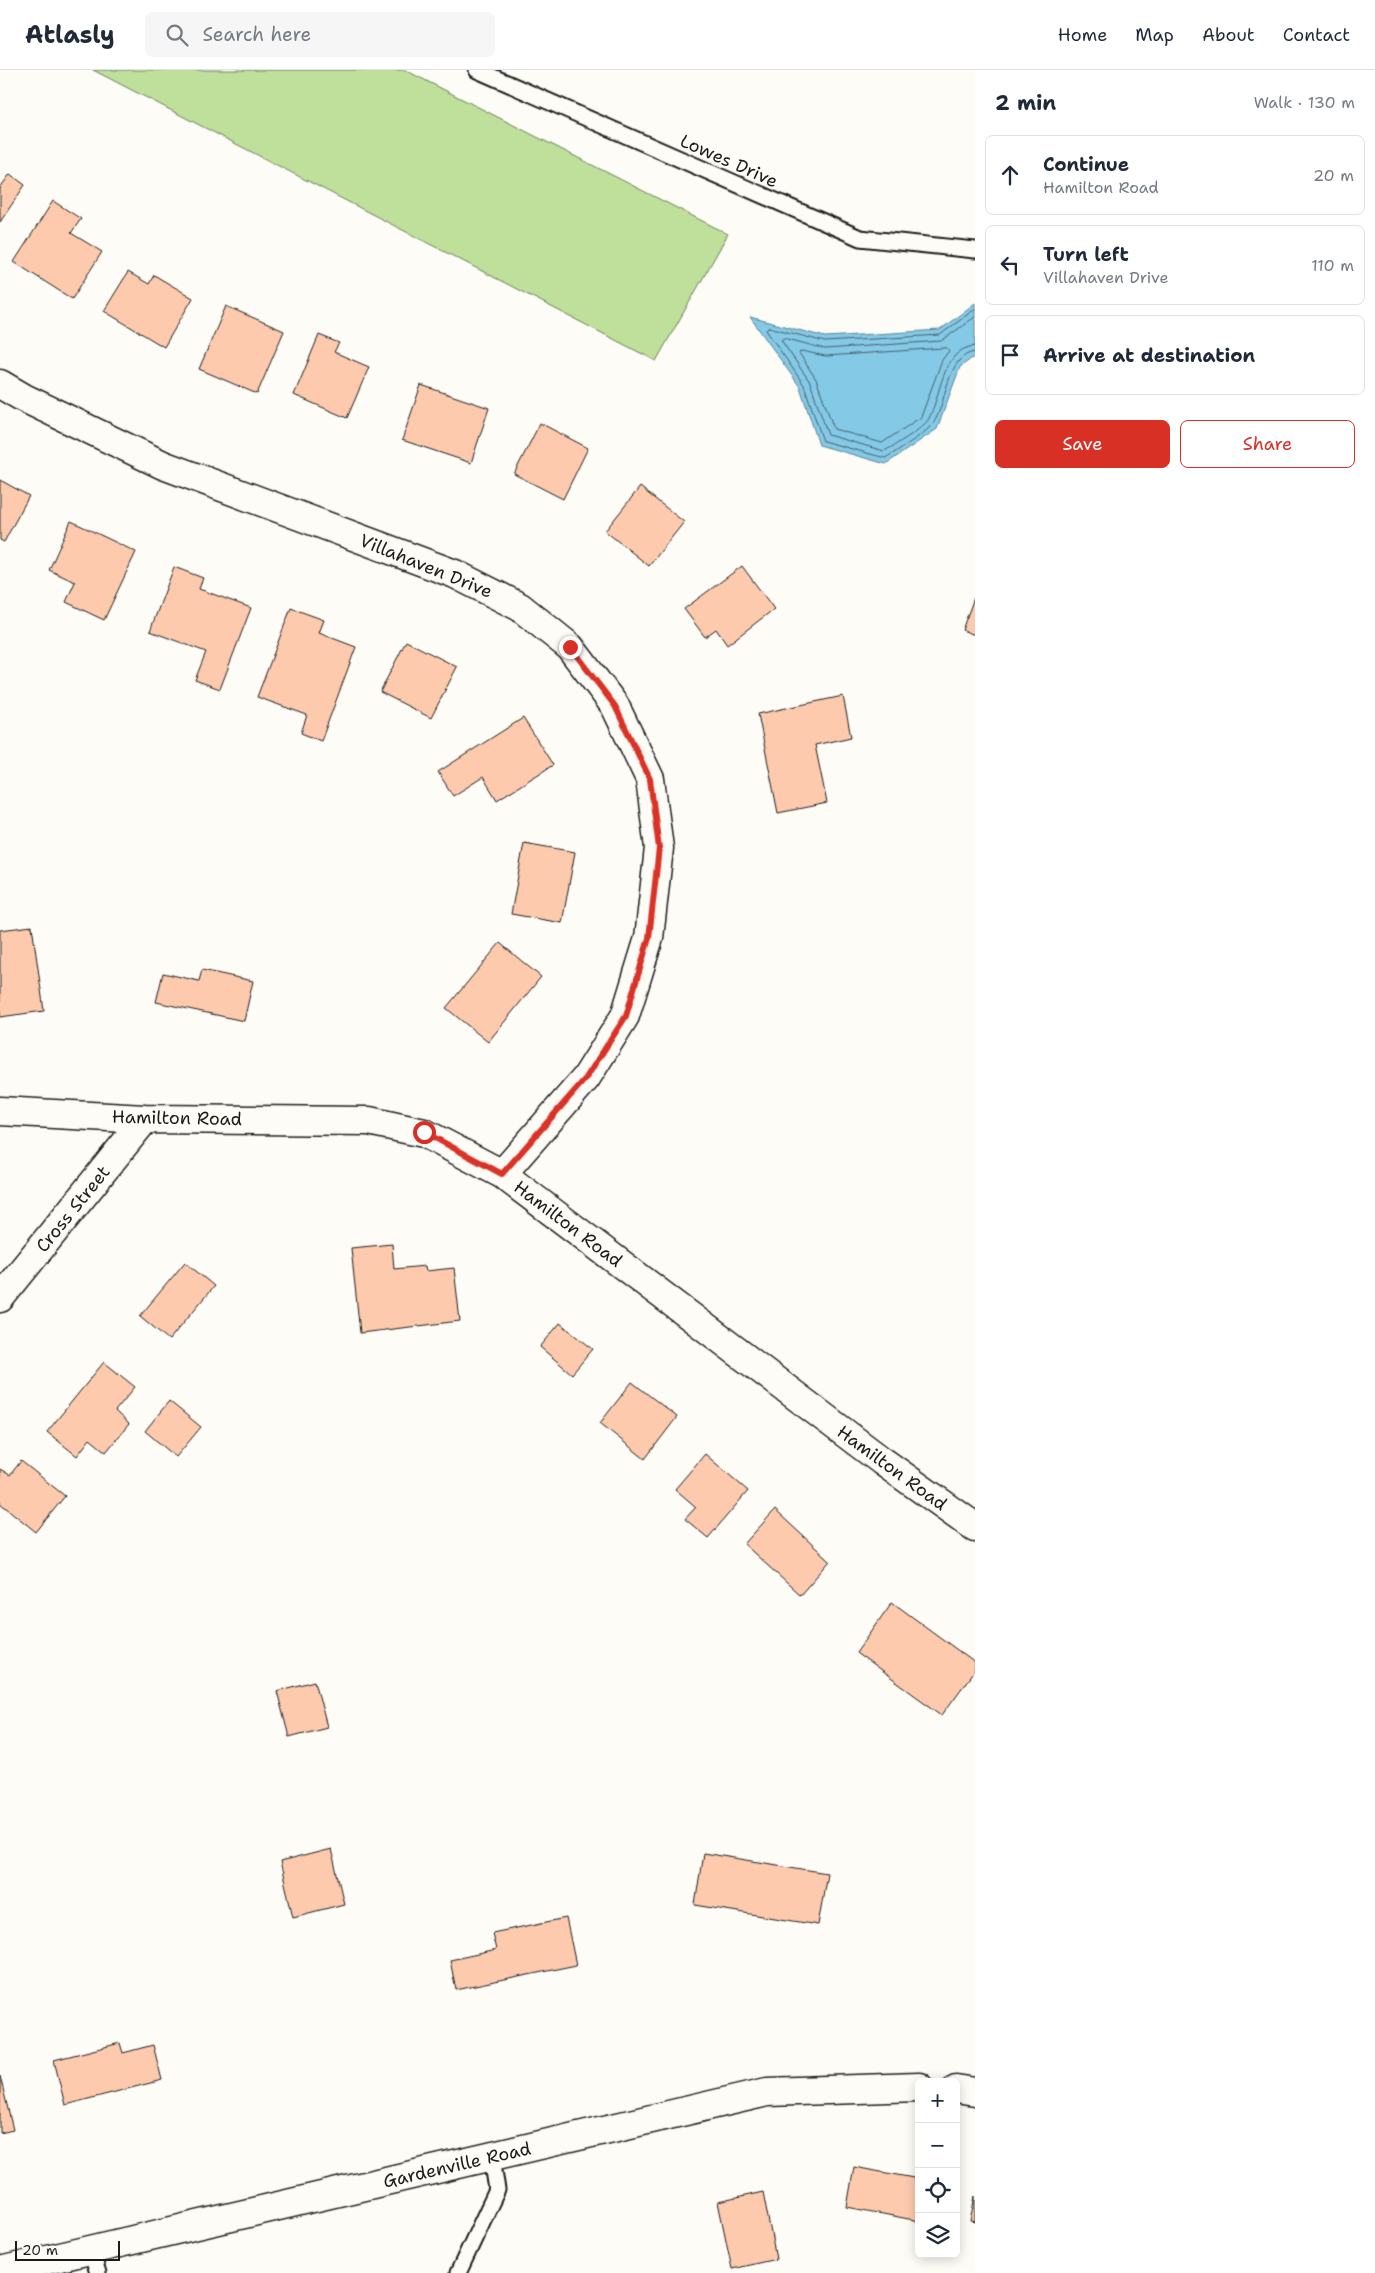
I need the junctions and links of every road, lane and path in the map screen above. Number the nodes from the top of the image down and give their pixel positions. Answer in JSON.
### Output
{"nodes":[{"id":1,"x":477,"y":70,"type":"edge"},
{"id":2,"x":975,"y":250,"type":"edge"},
{"id":3,"x":0,"y":384,"type":"edge"},
{"id":4,"x":0,"y":1111,"type":"edge"},
{"id":5,"x":145,"y":1119,"type":"junction"},
{"id":6,"x":502,"y":1174,"type":"junction"},
{"id":7,"x":0,"y":1298,"type":"edge"},
{"id":8,"x":975,"y":1528,"type":"edge"},
{"id":9,"x":915,"y":2087,"type":"edge"},
{"id":10,"x":960,"y":2090,"type":"edge"},
{"id":11,"x":975,"y":2092,"type":"edge"},
{"id":12,"x":492,"y":2157,"type":"junction"},
{"id":13,"x":95,"y":2262,"type":"edge"},
{"id":14,"x":0,"y":2271,"type":"edge"},
{"id":15,"x":458,"y":2273,"type":"edge"}],
"edges":[{"from":1,"to":2,"type":"lane","name":"Lowes Drive"},
{"from":3,"to":6,"type":"street","name":"Villahaven Drive"},
{"from":4,"to":5,"type":"street","name":"Hamilton Road"},
{"from":5,"to":6,"type":"street","name":"Hamilton Road"},
{"from":5,"to":7,"type":"street","name":"Cross Street"},
{"from":6,"to":8,"type":"street","name":"Hamilton Road"},
{"from":9,"to":12,"type":"street","name":"Gardenville Road"},
{"from":10,"to":11,"type":"street"},
{"from":12,"to":13,"type":"street","name":"Gardenville Road"},
{"from":12,"to":15,"type":"lane"},
{"from":13,"to":14,"type":"street","name":"Gardenville Road"}]}
